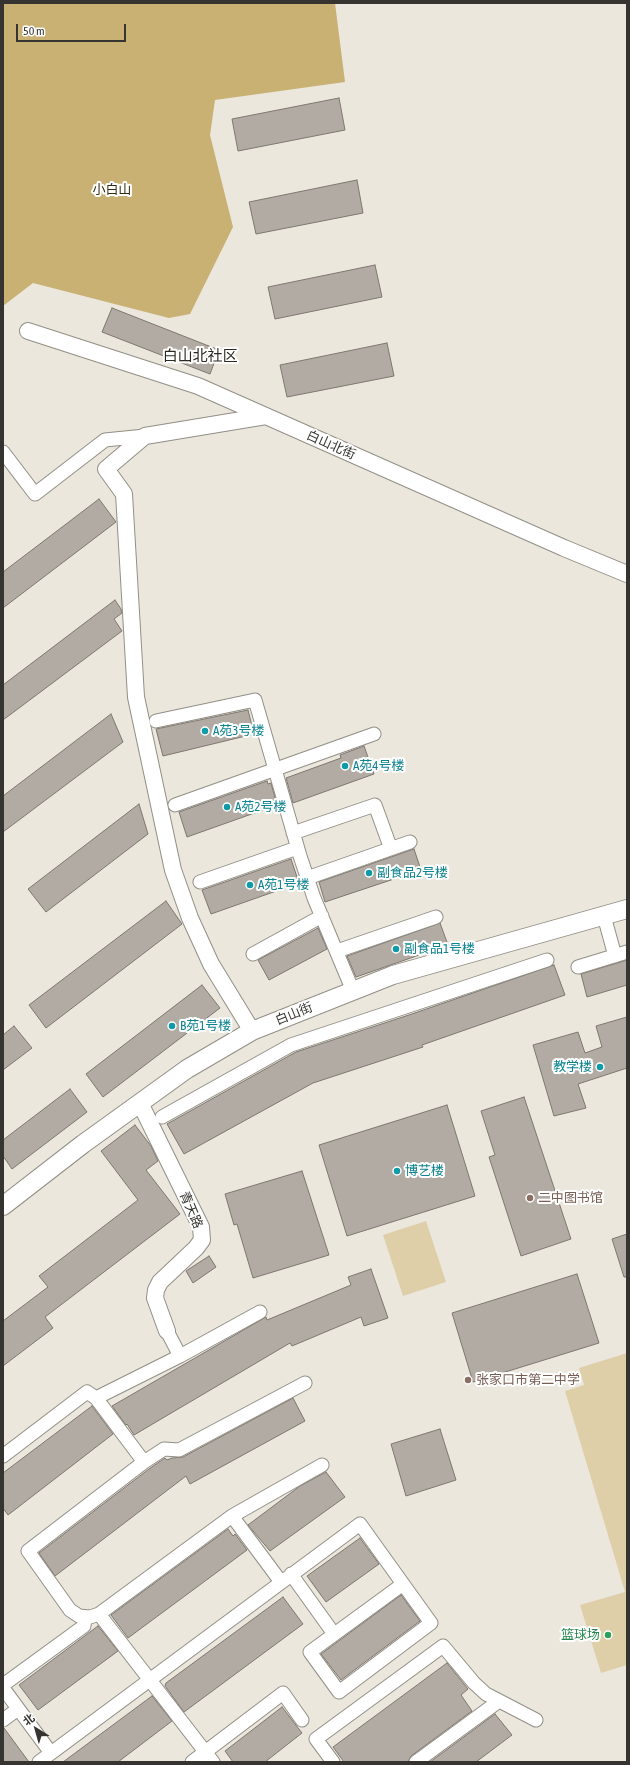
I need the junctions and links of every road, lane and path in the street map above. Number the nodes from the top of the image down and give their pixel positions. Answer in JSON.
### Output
{"nodes":[{"id":1,"x":28,"y":331,"type":"dead end"},
{"id":2,"x":266,"y":416,"type":"junction"},
{"id":3,"x":145,"y":436,"type":"junction"},
{"id":4,"x":3,"y":452,"type":"edge"},
{"id":5,"x":627,"y":574,"type":"edge"},
{"id":6,"x":156,"y":721,"type":"dead end"},
{"id":7,"x":374,"y":734,"type":"dead end"},
{"id":8,"x":274,"y":769,"type":"junction"},
{"id":9,"x":175,"y":805,"type":"dead end"},
{"id":10,"x":292,"y":832,"type":"junction"},
{"id":11,"x":410,"y":842,"type":"dead end"},
{"id":12,"x":297,"y":848,"type":"junction"},
{"id":13,"x":391,"y":849,"type":"junction"},
{"id":14,"x":307,"y":878,"type":"junction"},
{"id":15,"x":200,"y":882,"type":"dead end"},
{"id":16,"x":627,"y":909,"type":"edge"},
{"id":17,"x":322,"y":916,"type":"junction"},
{"id":18,"x":604,"y":916,"type":"junction"},
{"id":19,"x":436,"y":917,"type":"dead end"},
{"id":20,"x":337,"y":951,"type":"junction"},
{"id":21,"x":253,"y":954,"type":"dead end"},
{"id":22,"x":621,"y":954,"type":"edge"},
{"id":23,"x":547,"y":960,"type":"dead end"},
{"id":24,"x":578,"y":966,"type":"dead end"},
{"id":25,"x":354,"y":991,"type":"junction"},
{"id":26,"x":252,"y":1031,"type":"junction"},
{"id":27,"x":140,"y":1103,"type":"junction"},
{"id":28,"x":162,"y":1117,"type":"dead end"},
{"id":29,"x":3,"y":1206,"type":"edge"},
{"id":30,"x":260,"y":1312,"type":"dead end"},
{"id":31,"x":167,"y":1331,"type":"joint"},
{"id":32,"x":180,"y":1356,"type":"junction"},
{"id":33,"x":305,"y":1383,"type":"dead end"},
{"id":34,"x":96,"y":1398,"type":"junction"},
{"id":35,"x":3,"y":1456,"type":"edge"},
{"id":36,"x":144,"y":1462,"type":"junction"},
{"id":37,"x":322,"y":1465,"type":"dead end"},
{"id":38,"x":232,"y":1516,"type":"junction"},
{"id":39,"x":292,"y":1574,"type":"junction"},
{"id":40,"x":281,"y":1582,"type":"junction"},
{"id":41,"x":403,"y":1584,"type":"junction"},
{"id":42,"x":99,"y":1614,"type":"junction"},
{"id":43,"x":84,"y":1617,"type":"junction"},
{"id":44,"x":334,"y":1634,"type":"junction"},
{"id":45,"x":150,"y":1680,"type":"junction"},
{"id":46,"x":3,"y":1687,"type":"edge"},
{"id":47,"x":499,"y":1701,"type":"junction"},
{"id":48,"x":18,"y":1709,"type":"junction"},
{"id":49,"x":3,"y":1720,"type":"edge"},
{"id":50,"x":302,"y":1720,"type":"dead end"},
{"id":51,"x":536,"y":1720,"type":"dead end"},
{"id":52,"x":51,"y":1753,"type":"junction"},
{"id":53,"x":209,"y":1757,"type":"edge"},
{"id":54,"x":39,"y":1762,"type":"edge"},
{"id":55,"x":192,"y":1762,"type":"edge"},
{"id":56,"x":333,"y":1762,"type":"edge"},
{"id":57,"x":416,"y":1762,"type":"edge"}],
"edges":[{"from":1,"to":2,"type":"street","name":"白山北街"},
{"from":2,"to":3,"type":"street"},
{"from":2,"to":5,"type":"street","name":"白山北街"},
{"from":3,"to":4,"type":"street"},
{"from":3,"to":26,"type":"street"},
{"from":6,"to":8,"type":"street"},
{"from":7,"to":8,"type":"street"},
{"from":8,"to":9,"type":"street"},
{"from":8,"to":10,"type":"street"},
{"from":10,"to":12,"type":"street"},
{"from":10,"to":13,"type":"street"},
{"from":11,"to":13,"type":"street"},
{"from":12,"to":14,"type":"street"},
{"from":12,"to":15,"type":"street"},
{"from":13,"to":14,"type":"street"},
{"from":14,"to":17,"type":"street"},
{"from":16,"to":18,"type":"main road","name":"白山街"},
{"from":17,"to":20,"type":"street"},
{"from":17,"to":21,"type":"street"},
{"from":18,"to":22,"type":"street"},
{"from":18,"to":25,"type":"main road","name":"白山街"},
{"from":19,"to":20,"type":"street"},
{"from":20,"to":25,"type":"street"},
{"from":22,"to":24,"type":"street"},
{"from":23,"to":28,"type":"street"},
{"from":25,"to":26,"type":"main road","name":"白山街"},
{"from":26,"to":27,"type":"main road","name":"白山街"},
{"from":27,"to":29,"type":"main road","name":"白山街"},
{"from":27,"to":31,"type":"street","name":"青天路"},
{"from":30,"to":32,"type":"street"},
{"from":31,"to":32,"type":"street"},
{"from":32,"to":34,"type":"street"},
{"from":33,"to":36,"type":"street"},
{"from":34,"to":35,"type":"street"},
{"from":34,"to":36,"type":"street"},
{"from":36,"to":43,"type":"street"},
{"from":37,"to":38,"type":"street"},
{"from":38,"to":40,"type":"street"},
{"from":38,"to":42,"type":"street"},
{"from":39,"to":40,"type":"street"},
{"from":39,"to":41,"type":"street"},
{"from":39,"to":44,"type":"street"},
{"from":40,"to":45,"type":"street"},
{"from":41,"to":44,"type":"street"},
{"from":41,"to":44,"type":"street"},
{"from":42,"to":43,"type":"street"},
{"from":42,"to":45,"type":"street"},
{"from":43,"to":46,"type":"street"},
{"from":45,"to":52,"type":"street"},
{"from":45,"to":53,"type":"street"},
{"from":46,"to":48,"type":"street"},
{"from":47,"to":51,"type":"street"},
{"from":47,"to":56,"type":"street"},
{"from":47,"to":57,"type":"street"},
{"from":48,"to":49,"type":"street"},
{"from":48,"to":52,"type":"street"},
{"from":50,"to":53,"type":"street"},
{"from":52,"to":54,"type":"street"},
{"from":53,"to":55,"type":"street"}]}
